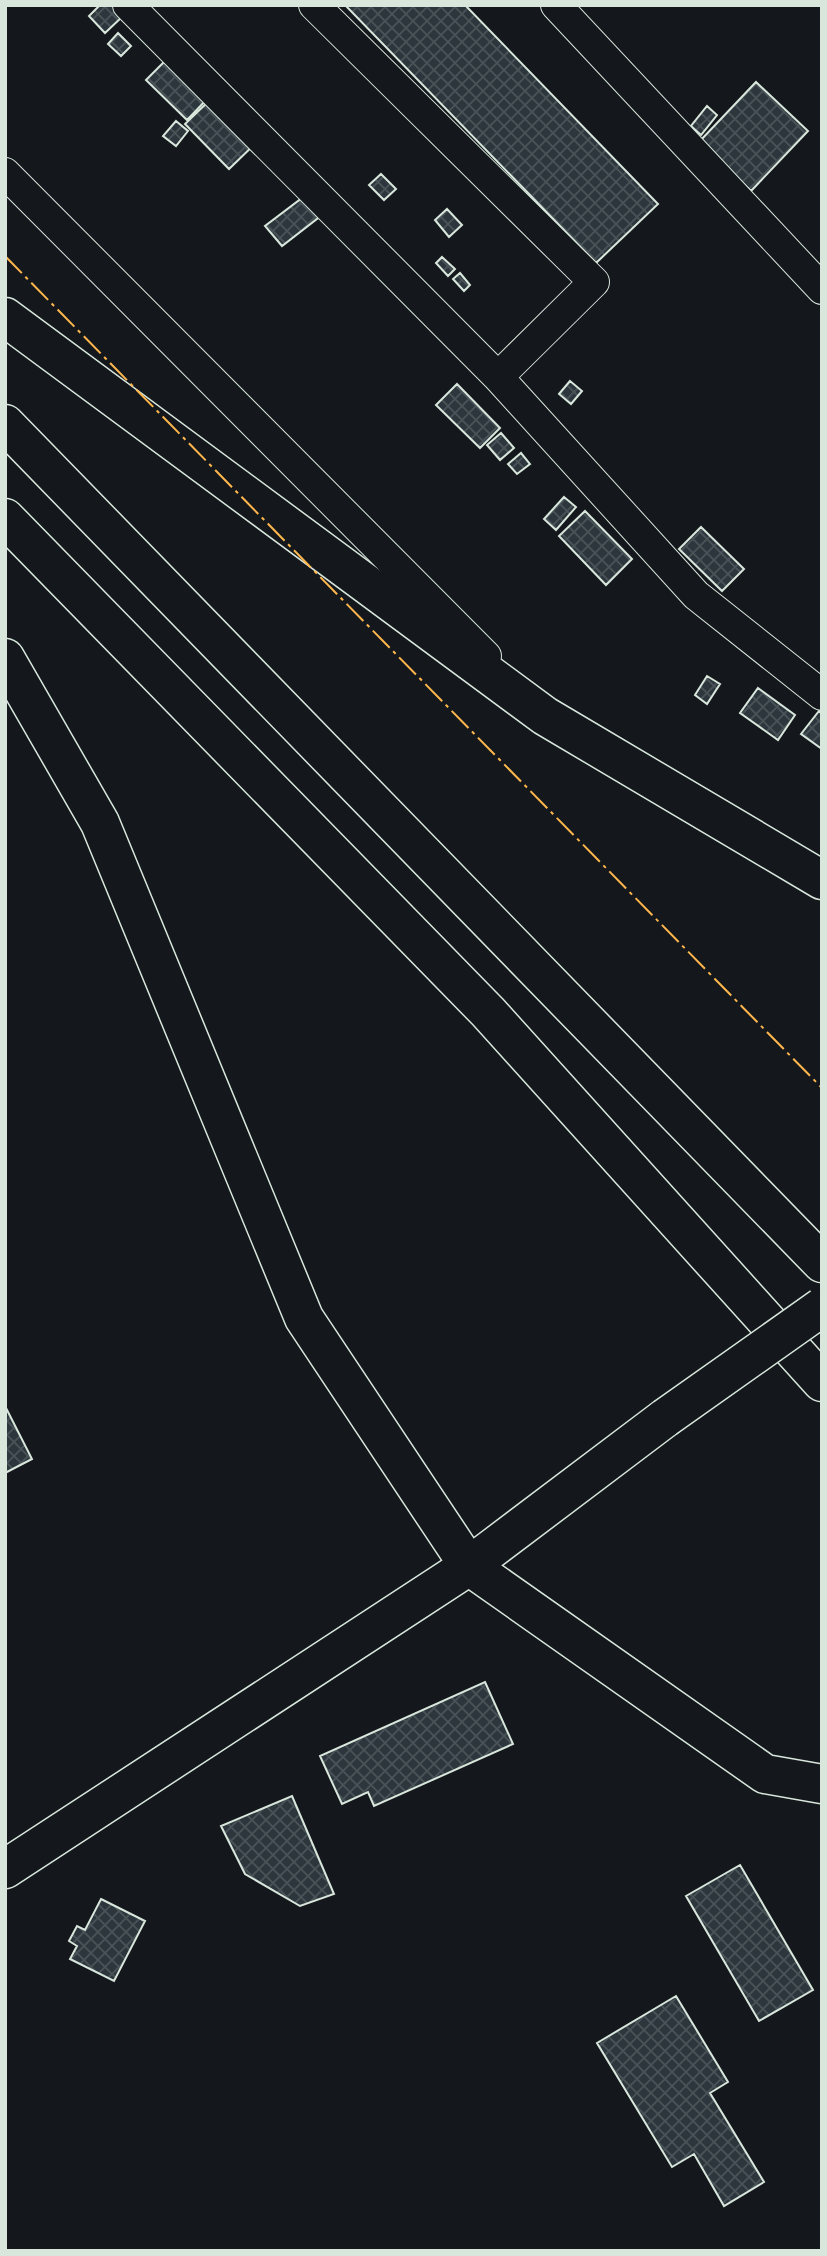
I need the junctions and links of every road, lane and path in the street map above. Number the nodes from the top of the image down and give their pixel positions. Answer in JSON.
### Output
{"nodes":[{"id":1,"x":128,"y":5,"type":"edge"},
{"id":2,"x":314,"y":5,"type":"edge"},
{"id":3,"x":556,"y":5,"type":"edge"},
{"id":4,"x":5,"y":173,"type":"edge"},
{"id":5,"x":822,"y":289,"type":"edge"},
{"id":6,"x":5,"y":317,"type":"edge"},
{"id":7,"x":498,"y":377,"type":"junction"},
{"id":8,"x":5,"y":424,"type":"edge"},
{"id":9,"x":5,"y":518,"type":"edge"},
{"id":10,"x":5,"y":658,"type":"edge"},
{"id":11,"x":822,"y":695,"type":"edge"},
{"id":12,"x":545,"y":716,"type":"junction"},
{"id":13,"x":822,"y":880,"type":"edge"},
{"id":14,"x":822,"y":1263,"type":"edge"},
{"id":15,"x":822,"y":1307,"type":"edge"},
{"id":16,"x":822,"y":1382,"type":"edge"},
{"id":17,"x":470,"y":1566,"type":"junction"},
{"id":18,"x":822,"y":1784,"type":"edge"},
{"id":19,"x":5,"y":1870,"type":"edge"}],
"edges":[{"from":1,"to":7,"type":"street"},
{"from":2,"to":7,"type":"street"},
{"from":3,"to":5,"type":"street"},
{"from":4,"to":12,"type":"street"},
{"from":6,"to":12,"type":"main road"},
{"from":7,"to":11,"type":"street"},
{"from":8,"to":14,"type":"main road"},
{"from":9,"to":16,"type":"main road"},
{"from":10,"to":17,"type":"main road"},
{"from":12,"to":13,"type":"main road"},
{"from":15,"to":17,"type":"main road","bridge":true},
{"from":17,"to":18,"type":"main road"},
{"from":17,"to":19,"type":"main road"}]}
